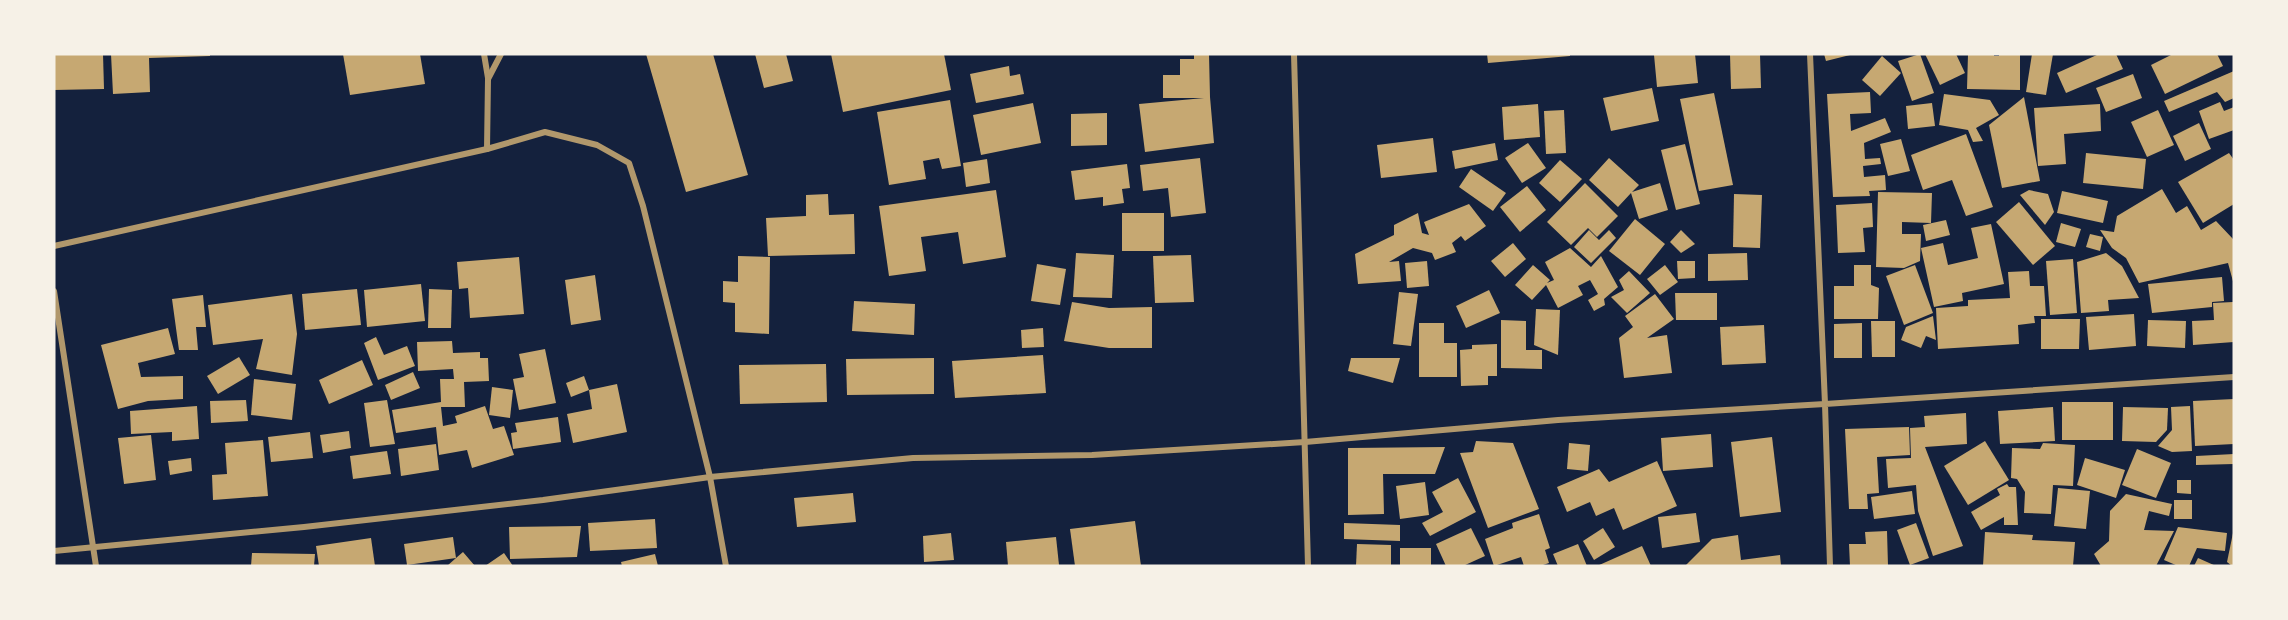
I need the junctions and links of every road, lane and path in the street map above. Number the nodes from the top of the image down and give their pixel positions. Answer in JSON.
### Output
{"nodes":[{"id":1,"x":484,"y":54,"type":"edge"},
{"id":2,"x":501,"y":54,"type":"edge"},
{"id":3,"x":1294,"y":54,"type":"edge"},
{"id":4,"x":1810,"y":54,"type":"edge"},
{"id":5,"x":488,"y":79,"type":"junction"},
{"id":6,"x":487,"y":149,"type":"junction"},
{"id":7,"x":54,"y":246,"type":"edge"},
{"id":8,"x":54,"y":291,"type":"edge"},
{"id":9,"x":2234,"y":377,"type":"edge"},
{"id":10,"x":1825,"y":404,"type":"junction"},
{"id":11,"x":1305,"y":442,"type":"junction"},
{"id":12,"x":710,"y":477,"type":"junction"},
{"id":13,"x":94,"y":546,"type":"junction"},
{"id":14,"x":54,"y":551,"type":"edge"},
{"id":15,"x":96,"y":566,"type":"edge"},
{"id":16,"x":726,"y":566,"type":"edge"},
{"id":17,"x":1308,"y":566,"type":"edge"},
{"id":18,"x":1830,"y":566,"type":"edge"}],
"edges":[{"from":1,"to":5,"type":"street"},
{"from":2,"to":5,"type":"street"},
{"from":3,"to":11,"type":"street"},
{"from":4,"to":10,"type":"street"},
{"from":5,"to":6,"type":"street"},
{"from":6,"to":7,"type":"street"},
{"from":6,"to":12,"type":"street"},
{"from":8,"to":13,"type":"street"},
{"from":9,"to":10,"type":"street"},
{"from":10,"to":11,"type":"street"},
{"from":10,"to":18,"type":"street"},
{"from":11,"to":12,"type":"street"},
{"from":11,"to":17,"type":"street"},
{"from":12,"to":13,"type":"street"},
{"from":12,"to":16,"type":"street"},
{"from":13,"to":14,"type":"street"},
{"from":13,"to":15,"type":"street"}]}
